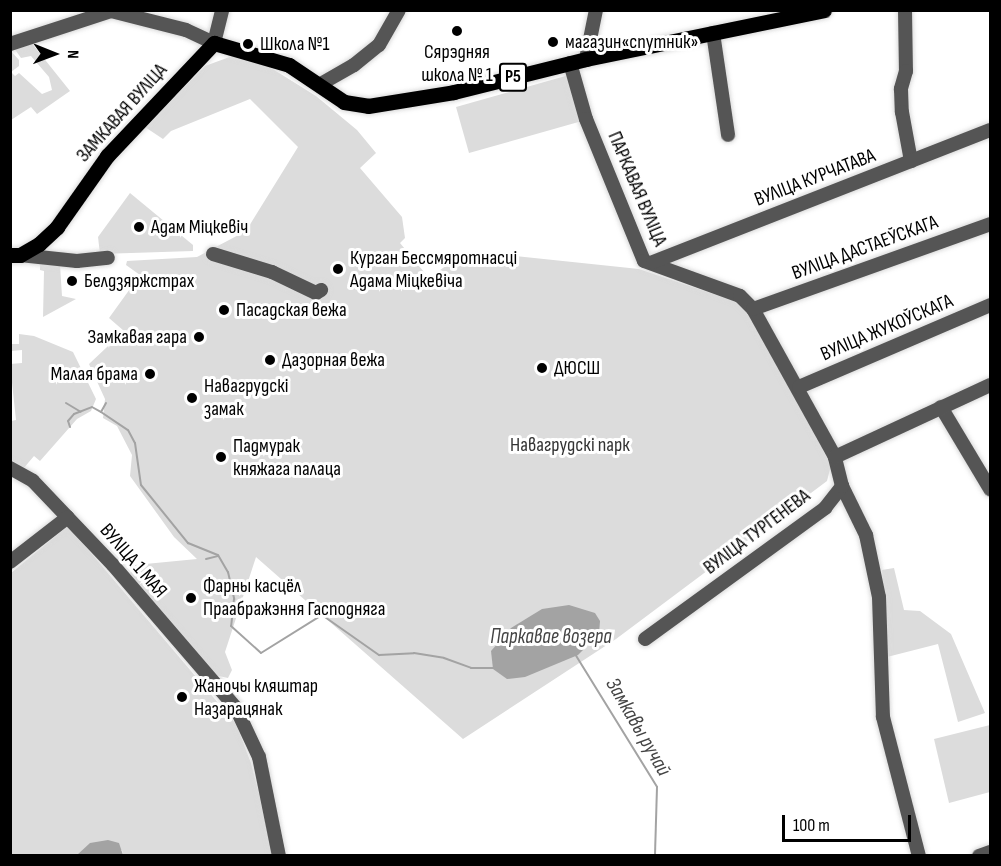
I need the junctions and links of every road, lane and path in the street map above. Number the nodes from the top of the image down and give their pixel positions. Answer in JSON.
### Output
{"nodes":[{"id":1,"x":222,"y":10,"type":"edge"},
{"id":2,"x":399,"y":10,"type":"edge"},
{"id":3,"x":596,"y":10,"type":"edge"},
{"id":4,"x":824,"y":10,"type":"edge"},
{"id":5,"x":905,"y":10,"type":"edge"},
{"id":6,"x":111,"y":11,"type":"edge"},
{"id":7,"x":713,"y":33,"type":"junction"},
{"id":8,"x":214,"y":43,"type":"junction"},
{"id":9,"x":10,"y":44,"type":"edge"},
{"id":10,"x":586,"y":59,"type":"junction"},
{"id":11,"x":570,"y":63,"type":"junction"},
{"id":12,"x":319,"y":85,"type":"junction"},
{"id":13,"x":990,"y":130,"type":"edge"},
{"id":14,"x":728,"y":135,"type":"dead end"},
{"id":15,"x":911,"y":161,"type":"junction"},
{"id":16,"x":990,"y":224,"type":"edge"},
{"id":17,"x":213,"y":254,"type":"dead end"},
{"id":18,"x":15,"y":255,"type":"edge"},
{"id":19,"x":108,"y":258,"type":"dead end"},
{"id":20,"x":653,"y":262,"type":"junction"},
{"id":21,"x":321,"y":290,"type":"dead end"},
{"id":22,"x":990,"y":305,"type":"edge"},
{"id":23,"x":753,"y":309,"type":"junction"},
{"id":24,"x":990,"y":385,"type":"edge"},
{"id":25,"x":799,"y":387,"type":"junction"},
{"id":26,"x":941,"y":407,"type":"junction"},
{"id":27,"x":835,"y":457,"type":"junction"},
{"id":28,"x":10,"y":468,"type":"edge"},
{"id":29,"x":842,"y":486,"type":"junction"},
{"id":30,"x":990,"y":489,"type":"edge"},
{"id":31,"x":68,"y":517,"type":"junction"},
{"id":32,"x":10,"y":562,"type":"edge"},
{"id":33,"x":645,"y":639,"type":"dead end"},
{"id":34,"x":990,"y":852,"type":"edge"},
{"id":35,"x":279,"y":855,"type":"edge"},
{"id":36,"x":919,"y":855,"type":"edge"},
{"id":37,"x":979,"y":855,"type":"edge"}],
"edges":[{"from":1,"to":8,"type":"street"},
{"from":2,"to":12,"type":"street"},
{"from":3,"to":10,"type":"street"},
{"from":4,"to":7,"type":"main road","number":"Р5"},
{"from":5,"to":15,"type":"street"},
{"from":6,"to":8,"type":"street"},
{"from":6,"to":9,"type":"street"},
{"from":7,"to":10,"type":"main road","number":"Р5"},
{"from":7,"to":14,"type":"street"},
{"from":8,"to":12,"type":"main road","number":"Р5"},
{"from":8,"to":18,"type":"main road","name":"ЗАМКАВАЯ ВУЛІЦА"},
{"from":10,"to":11,"type":"main road","number":"Р5"},
{"from":11,"to":12,"type":"main road","number":"Р5"},
{"from":11,"to":20,"type":"street","name":"ПАРКАВАЯ ВУЛІЦА"},
{"from":13,"to":15,"type":"street","name":"ВУЛІЦА КУРЧАТАВА"},
{"from":15,"to":20,"type":"street","name":"ВУЛІЦА КУРЧАТАВА"},
{"from":16,"to":23,"type":"street","name":"ВУЛІЦА ДАСТАЕЎСКАГА"},
{"from":17,"to":21,"type":"street"},
{"from":18,"to":19,"type":"street"},
{"from":20,"to":23,"type":"street","name":"ПАРКАВАЯ ВУЛІЦА"},
{"from":22,"to":25,"type":"street","name":"ВУЛІЦА ЖУКОЎСКАГА"},
{"from":23,"to":25,"type":"street","name":"ПАРКАВАЯ ВУЛІЦА"},
{"from":24,"to":26,"type":"street"},
{"from":25,"to":27,"type":"street","name":"ПАРКАВАЯ ВУЛІЦА"},
{"from":26,"to":27,"type":"street"},
{"from":26,"to":30,"type":"street"},
{"from":27,"to":29,"type":"street"},
{"from":28,"to":31,"type":"street","name":"ВУЛІЦА 1 МАЯ"},
{"from":29,"to":33,"type":"street","name":"ВУЛІЦА ТУРГЕНЕВА"},
{"from":29,"to":36,"type":"street"},
{"from":31,"to":32,"type":"street"},
{"from":31,"to":35,"type":"street","name":"ВУЛІЦА 1 МАЯ"},
{"from":34,"to":37,"type":"street"}]}
